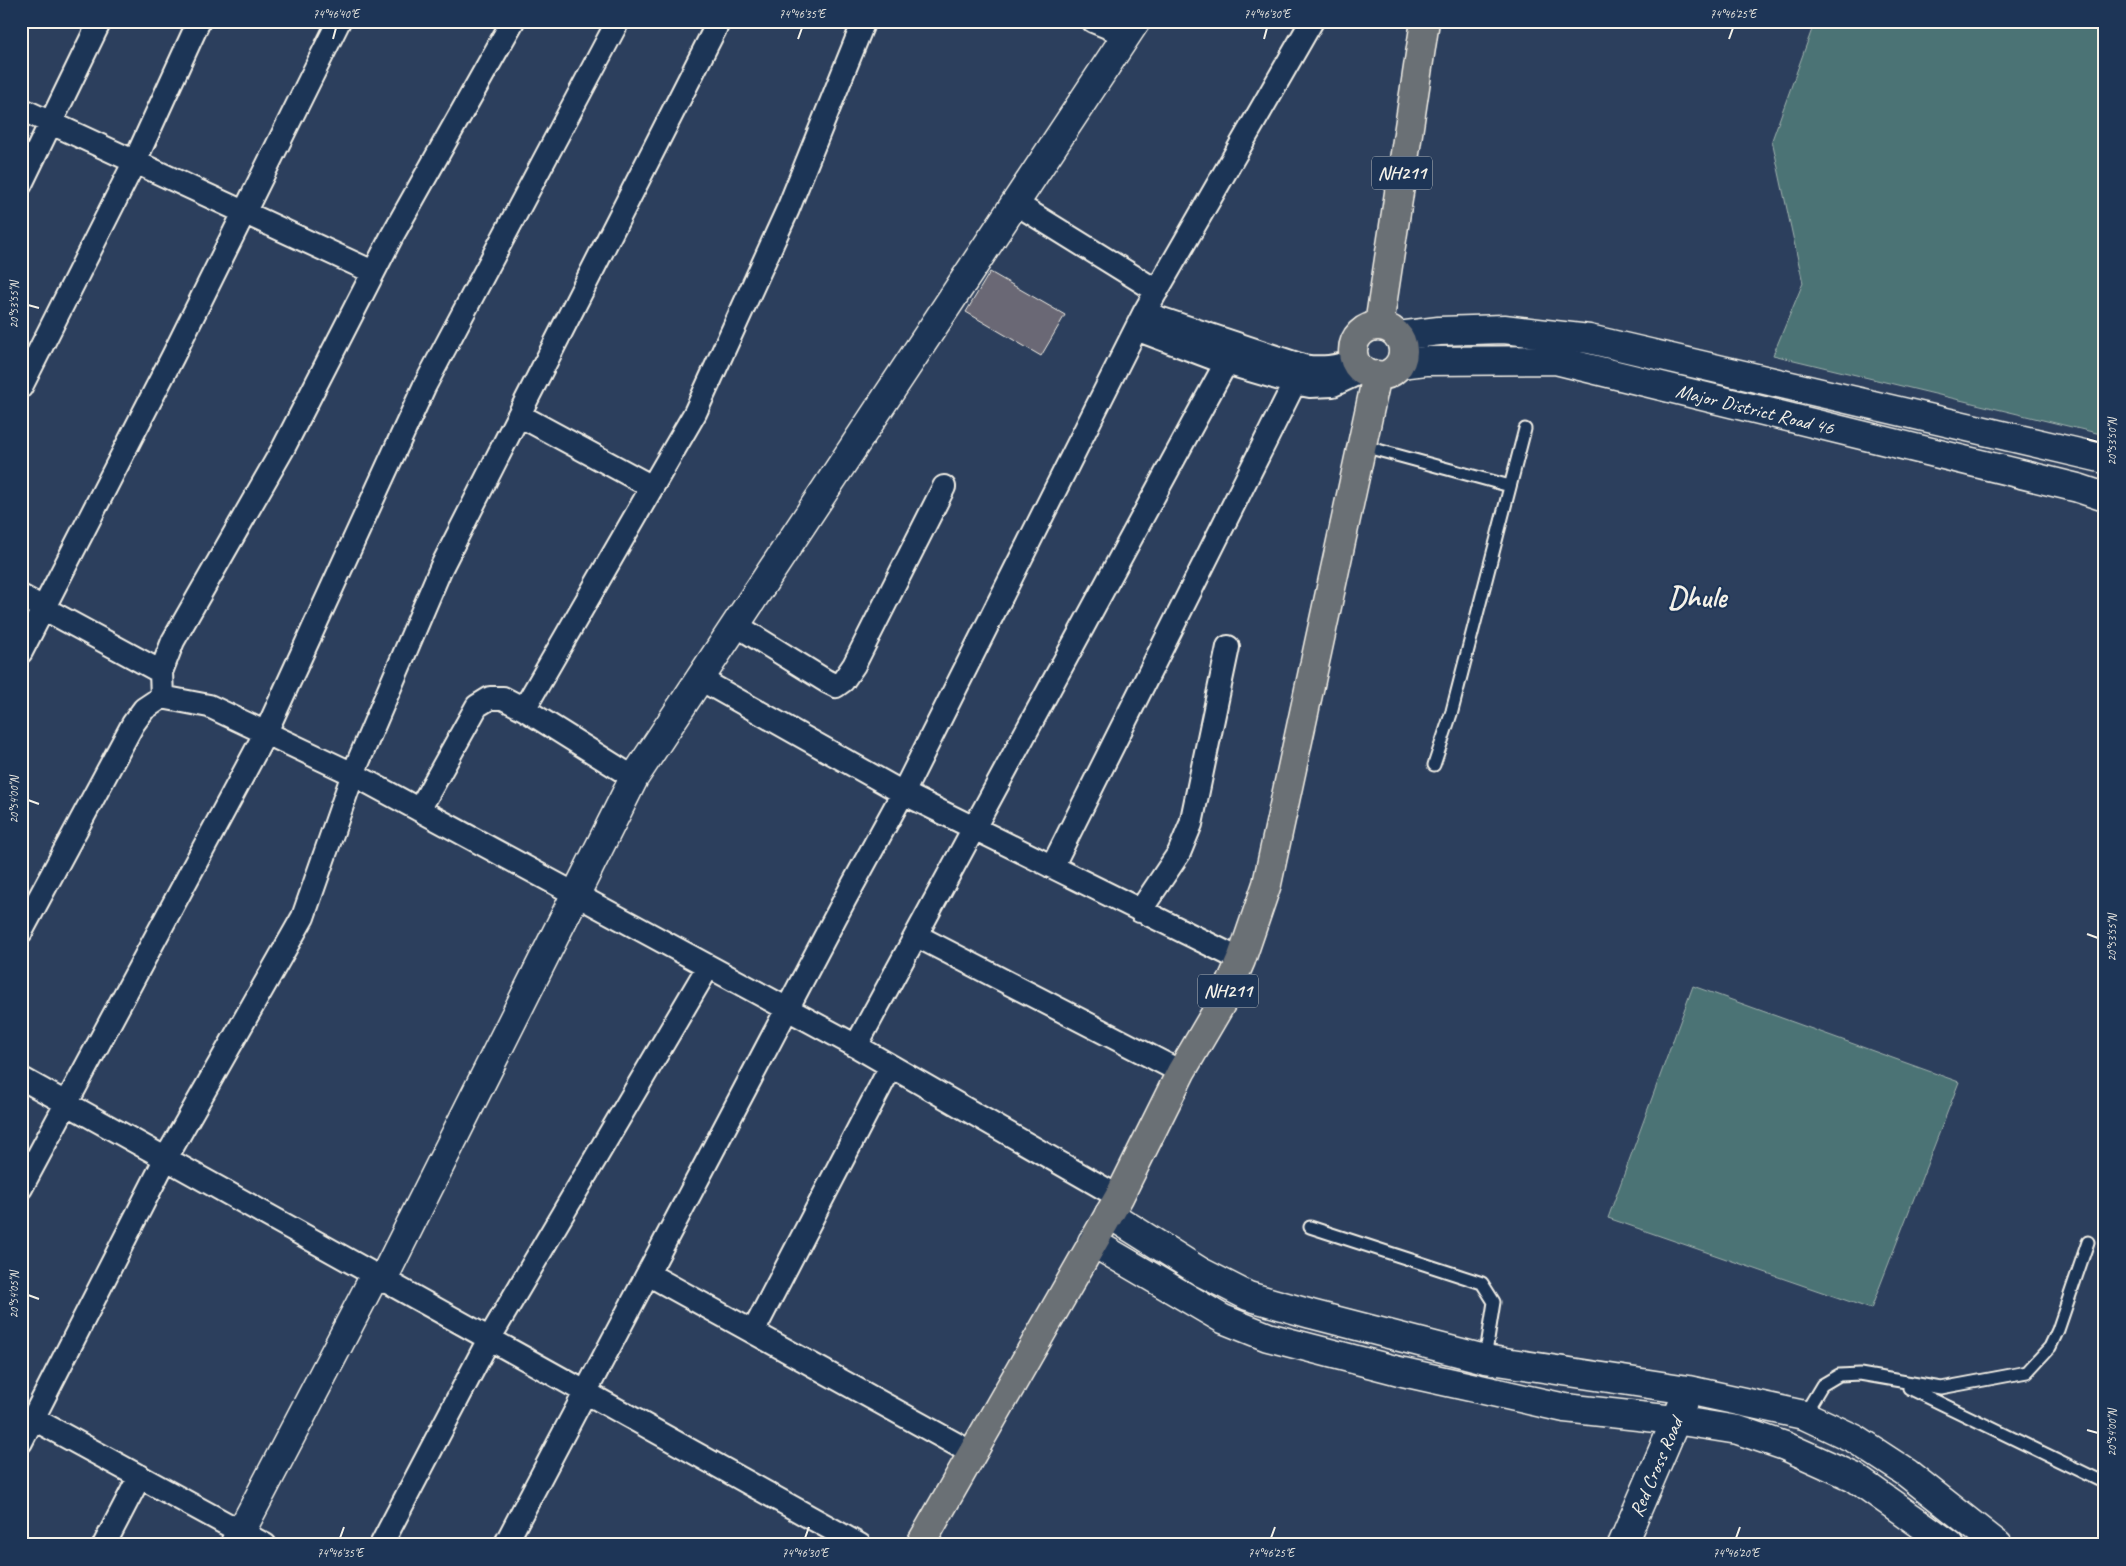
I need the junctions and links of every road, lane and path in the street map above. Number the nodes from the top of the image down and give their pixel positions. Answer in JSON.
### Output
{"nodes":[{"id":1,"x":100,"y":21,"type":"edge"},
{"id":2,"x":199,"y":21,"type":"edge"},
{"id":3,"x":339,"y":21,"type":"edge"},
{"id":4,"x":513,"y":21,"type":"edge"},
{"id":5,"x":618,"y":21,"type":"edge"},
{"id":6,"x":719,"y":21,"type":"edge"},
{"id":7,"x":864,"y":21,"type":"edge"},
{"id":8,"x":1093,"y":21,"type":"edge"},
{"id":9,"x":1312,"y":21,"type":"edge"},
{"id":10,"x":1425,"y":21,"type":"edge"},
{"id":11,"x":1131,"y":28,"type":"edge"},
{"id":12,"x":21,"y":109,"type":"edge"},
{"id":13,"x":51,"y":122,"type":"junction"},
{"id":14,"x":135,"y":161,"type":"junction"},
{"id":15,"x":21,"y":184,"type":"edge"},
{"id":16,"x":1015,"y":203,"type":"junction"},
{"id":17,"x":244,"y":212,"type":"junction"},
{"id":18,"x":374,"y":272,"type":"junction"},
{"id":19,"x":1157,"y":291,"type":"junction"},
{"id":20,"x":1140,"y":321,"type":"junction"},
{"id":21,"x":1389,"y":330,"type":"junction"},
{"id":22,"x":1230,"y":353,"type":"junction"},
{"id":23,"x":1374,"y":368,"type":"junction"},
{"id":24,"x":1299,"y":375,"type":"junction"},
{"id":25,"x":21,"y":387,"type":"edge"},
{"id":26,"x":519,"y":415,"type":"junction"},
{"id":27,"x":1525,"y":429,"type":"dead end"},
{"id":28,"x":1363,"y":446,"type":"junction"},
{"id":29,"x":2105,"y":459,"type":"edge"},
{"id":30,"x":1510,"y":486,"type":"junction"},
{"id":31,"x":652,"y":487,"type":"junction"},
{"id":32,"x":944,"y":487,"type":"dead end"},
{"id":33,"x":2105,"y":497,"type":"edge"},
{"id":34,"x":21,"y":596,"type":"edge"},
{"id":35,"x":43,"y":608,"type":"junction"},
{"id":36,"x":736,"y":625,"type":"junction"},
{"id":37,"x":1228,"y":647,"type":"dead end"},
{"id":38,"x":21,"y":652,"type":"edge"},
{"id":39,"x":161,"y":672,"type":"junction"},
{"id":40,"x":700,"y":678,"type":"junction"},
{"id":41,"x":162,"y":697,"type":"junction"},
{"id":42,"x":524,"y":709,"type":"junction"},
{"id":43,"x":266,"y":732,"type":"junction"},
{"id":44,"x":1434,"y":765,"type":"dead end"},
{"id":45,"x":353,"y":774,"type":"junction"},
{"id":46,"x":634,"y":778,"type":"junction"},
{"id":47,"x":903,"y":793,"type":"junction"},
{"id":48,"x":419,"y":810,"type":"junction"},
{"id":49,"x":975,"y":829,"type":"junction"},
{"id":50,"x":1052,"y":867,"type":"junction"},
{"id":51,"x":576,"y":895,"type":"junction"},
{"id":52,"x":1140,"y":911,"type":"junction"},
{"id":53,"x":21,"y":932,"type":"edge"},
{"id":54,"x":917,"y":936,"type":"junction"},
{"id":55,"x":1241,"y":960,"type":"junction"},
{"id":56,"x":708,"y":967,"type":"junction"},
{"id":57,"x":787,"y":1010,"type":"junction"},
{"id":58,"x":856,"y":1046,"type":"junction"},
{"id":59,"x":891,"y":1066,"type":"junction"},
{"id":60,"x":1182,"y":1072,"type":"junction"},
{"id":61,"x":21,"y":1078,"type":"edge"},
{"id":62,"x":66,"y":1103,"type":"junction"},
{"id":63,"x":166,"y":1158,"type":"junction"},
{"id":64,"x":21,"y":1188,"type":"edge"},
{"id":65,"x":1114,"y":1206,"type":"junction"},
{"id":66,"x":1310,"y":1227,"type":"dead end"},
{"id":67,"x":1092,"y":1242,"type":"junction"},
{"id":68,"x":2088,"y":1242,"type":"dead end"},
{"id":69,"x":648,"y":1274,"type":"junction"},
{"id":70,"x":383,"y":1279,"type":"junction"},
{"id":71,"x":753,"y":1332,"type":"junction"},
{"id":72,"x":489,"y":1338,"type":"junction"},
{"id":73,"x":1485,"y":1359,"type":"junction"},
{"id":74,"x":1896,"y":1382,"type":"junction"},
{"id":75,"x":1688,"y":1390,"type":"junction"},
{"id":76,"x":586,"y":1392,"type":"junction"},
{"id":77,"x":1804,"y":1415,"type":"junction"},
{"id":78,"x":34,"y":1419,"type":"junction"},
{"id":79,"x":1675,"y":1420,"type":"junction"},
{"id":80,"x":22,"y":1441,"type":"edge"},
{"id":81,"x":972,"y":1453,"type":"junction"},
{"id":82,"x":140,"y":1476,"type":"junction"},
{"id":83,"x":2105,"y":1483,"type":"edge"},
{"id":84,"x":238,"y":1538,"type":"edge"},
{"id":85,"x":104,"y":1545,"type":"edge"},
{"id":86,"x":265,"y":1545,"type":"edge"},
{"id":87,"x":381,"y":1545,"type":"edge"},
{"id":88,"x":506,"y":1545,"type":"edge"},
{"id":89,"x":860,"y":1545,"type":"edge"},
{"id":90,"x":920,"y":1545,"type":"edge"},
{"id":91,"x":1622,"y":1545,"type":"edge"},
{"id":92,"x":1950,"y":1545,"type":"edge"},
{"id":93,"x":1998,"y":1545,"type":"edge"}],
"edges":[{"from":1,"to":13,"type":"street"},
{"from":2,"to":14,"type":"street"},
{"from":3,"to":17,"type":"street"},
{"from":4,"to":18,"type":"street"},
{"from":5,"to":43,"type":"street"},
{"from":6,"to":26,"type":"street"},
{"from":7,"to":31,"type":"street"},
{"from":8,"to":11,"type":"street"},
{"from":9,"to":19,"type":"street"},
{"from":10,"to":21,"type":"main road","number":"NH211"},
{"from":11,"to":16,"type":"main road"},
{"from":12,"to":13,"type":"street"},
{"from":13,"to":14,"type":"street"},
{"from":13,"to":15,"type":"street"},
{"from":14,"to":17,"type":"street"},
{"from":14,"to":25,"type":"street"},
{"from":16,"to":19,"type":"street"},
{"from":16,"to":36,"type":"main road"},
{"from":17,"to":18,"type":"street"},
{"from":17,"to":35,"type":"street"},
{"from":18,"to":39,"type":"street"},
{"from":19,"to":20,"type":"street"},
{"from":20,"to":22,"type":"street"},
{"from":20,"to":47,"type":"street"},
{"from":21,"to":23,"type":"main road"},
{"from":21,"to":23,"type":"main road"},
{"from":21,"to":29,"type":"main road","name":"Major District Road 46"},
{"from":22,"to":24,"type":"street"},
{"from":22,"to":49,"type":"street"},
{"from":23,"to":24,"type":"street"},
{"from":23,"to":28,"type":"main road","number":"NH211"},
{"from":23,"to":33,"type":"main road","name":"Major District Road 46"},
{"from":24,"to":50,"type":"street"},
{"from":26,"to":31,"type":"street"},
{"from":26,"to":45,"type":"street"},
{"from":27,"to":30,"type":"lane"},
{"from":28,"to":30,"type":"lane"},
{"from":28,"to":55,"type":"main road","number":"NH211"},
{"from":30,"to":44,"type":"lane"},
{"from":31,"to":42,"type":"street"},
{"from":32,"to":36,"type":"street"},
{"from":34,"to":35,"type":"street"},
{"from":35,"to":38,"type":"street"},
{"from":35,"to":39,"type":"street"},
{"from":36,"to":40,"type":"main road"},
{"from":37,"to":52,"type":"street"},
{"from":39,"to":41,"type":"street"},
{"from":40,"to":46,"type":"main road"},
{"from":40,"to":47,"type":"street"},
{"from":41,"to":43,"type":"street"},
{"from":41,"to":53,"type":"street"},
{"from":42,"to":46,"type":"street"},
{"from":42,"to":48,"type":"street"},
{"from":43,"to":45,"type":"street"},
{"from":43,"to":62,"type":"street"},
{"from":45,"to":48,"type":"street"},
{"from":45,"to":63,"type":"street"},
{"from":46,"to":51,"type":"main road"},
{"from":47,"to":49,"type":"street"},
{"from":47,"to":57,"type":"street"},
{"from":48,"to":51,"type":"street"},
{"from":49,"to":50,"type":"street"},
{"from":49,"to":54,"type":"street"},
{"from":50,"to":52,"type":"street"},
{"from":51,"to":56,"type":"street"},
{"from":51,"to":70,"type":"main road"},
{"from":52,"to":55,"type":"street"},
{"from":54,"to":58,"type":"street"},
{"from":54,"to":60,"type":"street"},
{"from":55,"to":60,"type":"main road","number":"NH211"},
{"from":56,"to":57,"type":"street"},
{"from":56,"to":72,"type":"street"},
{"from":57,"to":58,"type":"street"},
{"from":57,"to":69,"type":"street"},
{"from":58,"to":59,"type":"street"},
{"from":59,"to":65,"type":"street"},
{"from":59,"to":71,"type":"street"},
{"from":60,"to":65,"type":"main road","number":"NH211"},
{"from":61,"to":62,"type":"street"},
{"from":62,"to":63,"type":"street"},
{"from":62,"to":64,"type":"street"},
{"from":63,"to":70,"type":"street"},
{"from":63,"to":78,"type":"street"},
{"from":65,"to":67,"type":"main road","number":"NH211"},
{"from":65,"to":73,"type":"main road"},
{"from":66,"to":73,"type":"lane"},
{"from":67,"to":79,"type":"main road"},
{"from":67,"to":81,"type":"main road","number":"NH211"},
{"from":68,"to":74,"type":"lane"},
{"from":69,"to":71,"type":"street"},
{"from":69,"to":76,"type":"street"},
{"from":70,"to":72,"type":"street"},
{"from":70,"to":84,"type":"main road"},
{"from":71,"to":81,"type":"street"},
{"from":72,"to":76,"type":"street"},
{"from":72,"to":87,"type":"street"},
{"from":73,"to":75,"type":"main road"},
{"from":74,"to":77,"type":"lane"},
{"from":74,"to":83,"type":"lane"},
{"from":75,"to":77,"type":"main road"},
{"from":75,"to":79,"type":"main road","name":"Red Cross Road"},
{"from":76,"to":88,"type":"street"},
{"from":76,"to":89,"type":"street"},
{"from":77,"to":93,"type":"main road"},
{"from":78,"to":80,"type":"street"},
{"from":78,"to":82,"type":"street"},
{"from":79,"to":91,"type":"main road","name":"Red Cross Road"},
{"from":79,"to":92,"type":"main road"},
{"from":81,"to":90,"type":"main road","number":"NH211"},
{"from":82,"to":84,"type":"street"},
{"from":82,"to":85,"type":"street"},
{"from":84,"to":86,"type":"street"}]}
